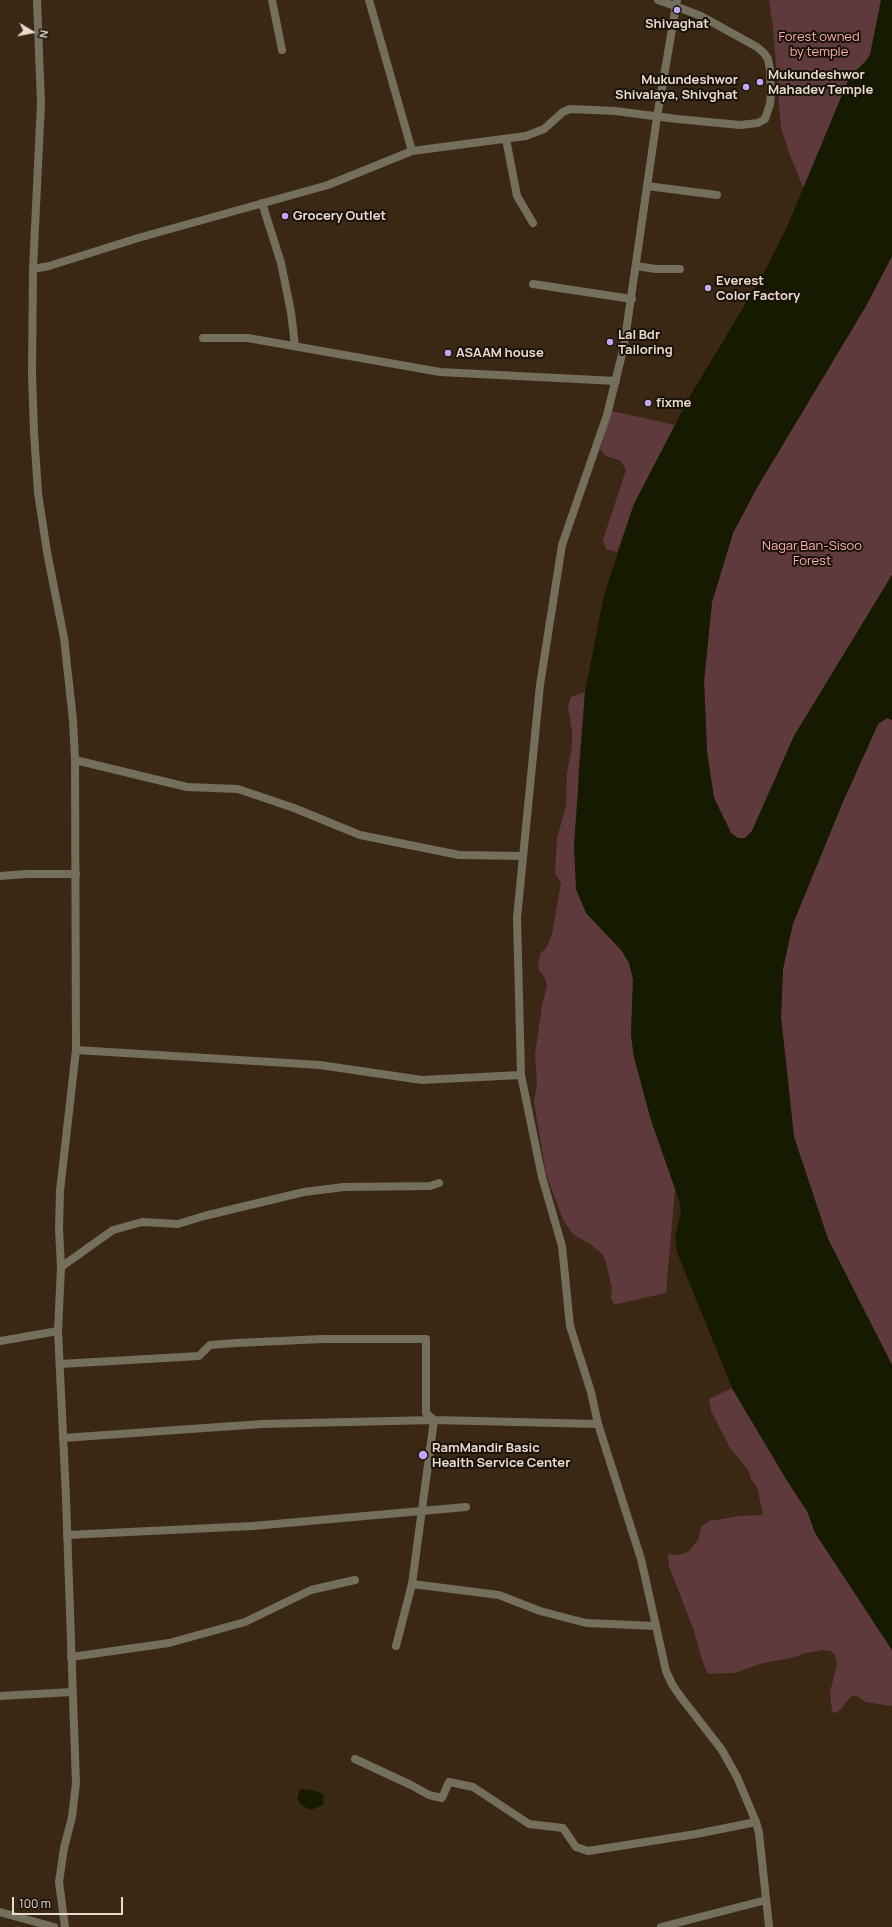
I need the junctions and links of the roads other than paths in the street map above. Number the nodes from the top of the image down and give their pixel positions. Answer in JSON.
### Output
{"nodes":[{"id":1,"x":37,"y":0,"type":"edge"},
{"id":2,"x":272,"y":0,"type":"edge"},
{"id":3,"x":369,"y":0,"type":"edge"},
{"id":4,"x":658,"y":0,"type":"edge"},
{"id":5,"x":676,"y":3,"type":"edge"},
{"id":6,"x":282,"y":50,"type":"dead end"},
{"id":7,"x":656,"y":117,"type":"junction"},
{"id":8,"x":506,"y":139,"type":"junction"},
{"id":9,"x":412,"y":151,"type":"junction"},
{"id":10,"x":647,"y":186,"type":"junction"},
{"id":11,"x":716,"y":195,"type":"dead end"},
{"id":12,"x":262,"y":203,"type":"junction"},
{"id":13,"x":534,"y":223,"type":"dead end"},
{"id":14,"x":636,"y":266,"type":"junction"},
{"id":15,"x":33,"y":269,"type":"junction"},
{"id":16,"x":680,"y":269,"type":"dead end"},
{"id":17,"x":533,"y":284,"type":"dead end"},
{"id":18,"x":632,"y":299,"type":"junction"},
{"id":19,"x":202,"y":338,"type":"dead end"},
{"id":20,"x":295,"y":346,"type":"junction"},
{"id":21,"x":616,"y":381,"type":"junction"},
{"id":22,"x":75,"y":760,"type":"junction"},
{"id":23,"x":523,"y":856,"type":"junction"},
{"id":24,"x":76,"y":874,"type":"junction"},
{"id":25,"x":0,"y":876,"type":"edge"},
{"id":26,"x":76,"y":1050,"type":"junction"},
{"id":27,"x":521,"y":1075,"type":"junction"},
{"id":28,"x":439,"y":1183,"type":"dead end"},
{"id":29,"x":62,"y":1267,"type":"junction"},
{"id":30,"x":58,"y":1331,"type":"junction"},
{"id":31,"x":0,"y":1342,"type":"edge"},
{"id":32,"x":60,"y":1364,"type":"junction"},
{"id":33,"x":434,"y":1420,"type":"junction"},
{"id":34,"x":598,"y":1424,"type":"junction"},
{"id":35,"x":63,"y":1438,"type":"junction"},
{"id":36,"x":466,"y":1507,"type":"dead end"},
{"id":37,"x":422,"y":1511,"type":"junction"},
{"id":38,"x":67,"y":1535,"type":"junction"},
{"id":39,"x":355,"y":1580,"type":"dead end"},
{"id":40,"x":412,"y":1584,"type":"junction"},
{"id":41,"x":656,"y":1626,"type":"junction"},
{"id":42,"x":396,"y":1646,"type":"dead end"},
{"id":43,"x":71,"y":1657,"type":"junction"},
{"id":44,"x":72,"y":1692,"type":"junction"},
{"id":45,"x":0,"y":1696,"type":"edge"},
{"id":46,"x":355,"y":1759,"type":"dead end"},
{"id":47,"x":756,"y":1822,"type":"junction"},
{"id":48,"x":766,"y":1900,"type":"junction"},
{"id":49,"x":0,"y":1912,"type":"edge"},
{"id":50,"x":54,"y":1927,"type":"edge"},
{"id":51,"x":65,"y":1927,"type":"edge"},
{"id":52,"x":661,"y":1927,"type":"edge"},
{"id":53,"x":769,"y":1927,"type":"edge"}],
"edges":[{"from":1,"to":15,"type":"street"},
{"from":2,"to":6,"type":"street"},
{"from":3,"to":9,"type":"street"},
{"from":4,"to":5,"type":"street"},
{"from":5,"to":7,"type":"street"},
{"from":5,"to":7,"type":"street"},
{"from":7,"to":8,"type":"street"},
{"from":7,"to":10,"type":"street"},
{"from":8,"to":9,"type":"street"},
{"from":8,"to":13,"type":"street"},
{"from":9,"to":12,"type":"street"},
{"from":10,"to":11,"type":"street"},
{"from":10,"to":14,"type":"street"},
{"from":12,"to":15,"type":"street"},
{"from":12,"to":20,"type":"street"},
{"from":14,"to":16,"type":"street"},
{"from":14,"to":18,"type":"street"},
{"from":15,"to":22,"type":"street"},
{"from":17,"to":18,"type":"street"},
{"from":18,"to":21,"type":"street"},
{"from":19,"to":20,"type":"street"},
{"from":20,"to":21,"type":"street"},
{"from":21,"to":23,"type":"street"},
{"from":22,"to":23,"type":"street"},
{"from":22,"to":24,"type":"street"},
{"from":23,"to":27,"type":"street"},
{"from":24,"to":25,"type":"street"},
{"from":24,"to":26,"type":"street"},
{"from":26,"to":27,"type":"street"},
{"from":26,"to":29,"type":"street"},
{"from":27,"to":34,"type":"street"},
{"from":28,"to":29,"type":"street"},
{"from":29,"to":30,"type":"street"},
{"from":30,"to":31,"type":"street"},
{"from":30,"to":32,"type":"street"},
{"from":32,"to":33,"type":"street"},
{"from":32,"to":35,"type":"street"},
{"from":33,"to":34,"type":"street"},
{"from":33,"to":35,"type":"street"},
{"from":33,"to":37,"type":"street"},
{"from":34,"to":41,"type":"street"},
{"from":35,"to":38,"type":"street"},
{"from":36,"to":37,"type":"street"},
{"from":37,"to":38,"type":"street"},
{"from":37,"to":40,"type":"street"},
{"from":38,"to":43,"type":"street"},
{"from":39,"to":43,"type":"street"},
{"from":40,"to":41,"type":"street"},
{"from":40,"to":42,"type":"street"},
{"from":41,"to":47,"type":"street"},
{"from":43,"to":44,"type":"street"},
{"from":44,"to":45,"type":"street"},
{"from":44,"to":51,"type":"street"},
{"from":46,"to":47,"type":"street"},
{"from":47,"to":48,"type":"street"},
{"from":48,"to":52,"type":"street"},
{"from":48,"to":53,"type":"street"},
{"from":49,"to":50,"type":"street"}]}
